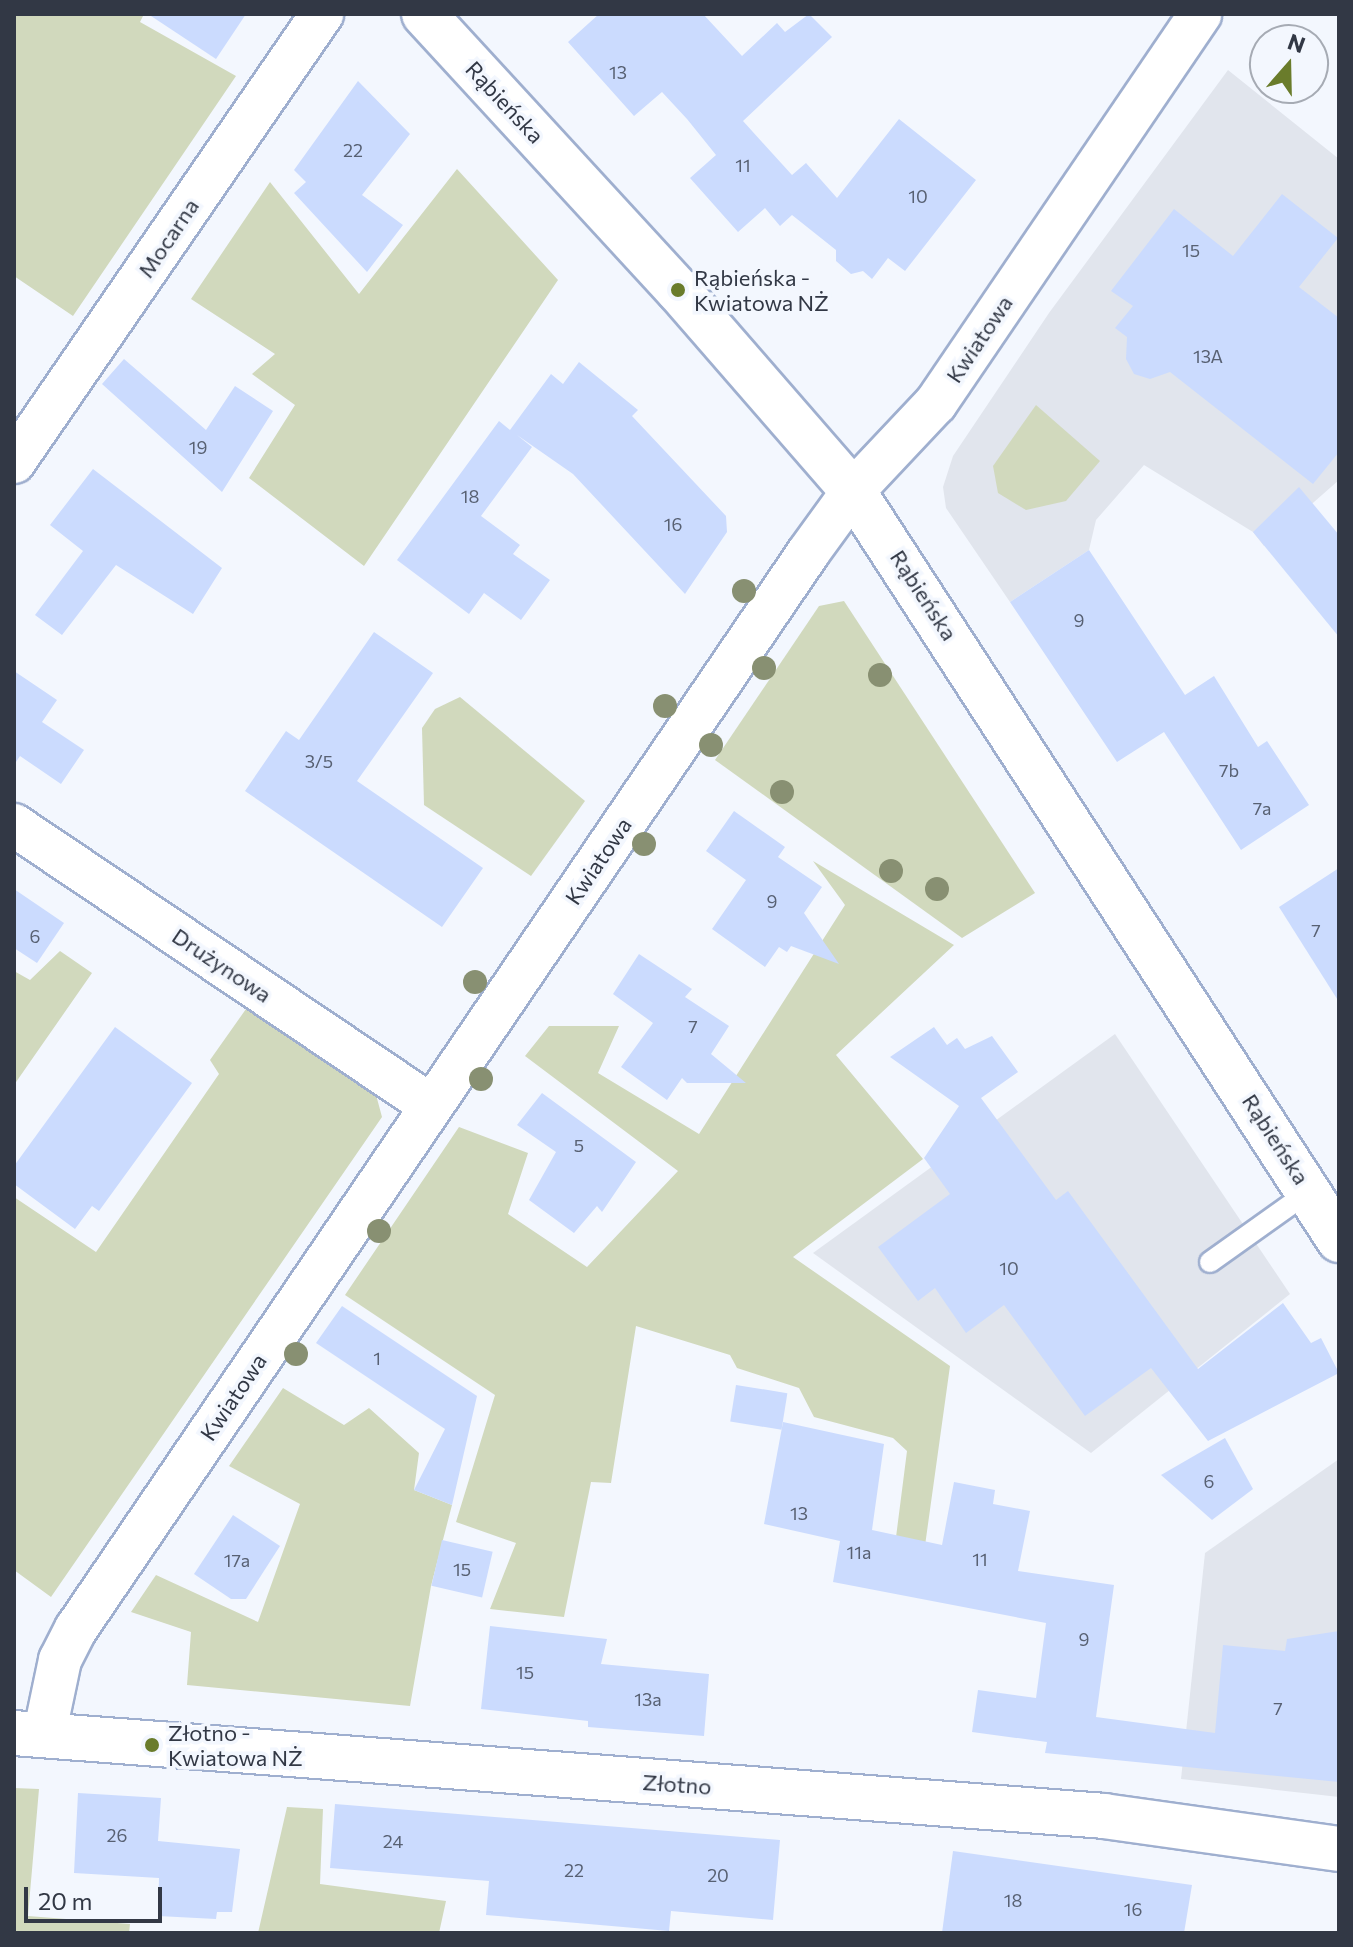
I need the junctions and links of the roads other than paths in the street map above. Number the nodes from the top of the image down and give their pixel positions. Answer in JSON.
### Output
{"nodes":[{"id":1,"x":322,"y":14,"type":"edge"},
{"id":2,"x":424,"y":14,"type":"edge"},
{"id":3,"x":1200,"y":14,"type":"edge"},
{"id":4,"x":14,"y":462,"type":"edge"},
{"id":5,"x":853,"y":491,"type":"junction"},
{"id":6,"x":14,"y":825,"type":"edge"},
{"id":7,"x":430,"y":1105,"type":"junction"},
{"id":8,"x":1310,"y":1191,"type":"junction"},
{"id":9,"x":1339,"y":1240,"type":"edge"},
{"id":10,"x":1210,"y":1262,"type":"dead end"},
{"id":11,"x":29,"y":1734,"type":"edge"},
{"id":12,"x":1339,"y":1849,"type":"edge"}],
"edges":[{"from":1,"to":4,"type":"street","name":"Mocarna"},
{"from":2,"to":5,"type":"main road","name":"Rąbieńska"},
{"from":3,"to":5,"type":"street","name":"Kwiatowa"},
{"from":5,"to":7,"type":"street","name":"Kwiatowa"},
{"from":5,"to":8,"type":"main road","name":"Rąbieńska"},
{"from":6,"to":7,"type":"street","name":"Drużynowa"},
{"from":7,"to":11,"type":"street","name":"Kwiatowa"},
{"from":8,"to":9,"type":"main road","name":"Rąbieńska"},
{"from":8,"to":10,"type":"lane"},
{"from":11,"to":12,"type":"main road","name":"Złotno"}]}
